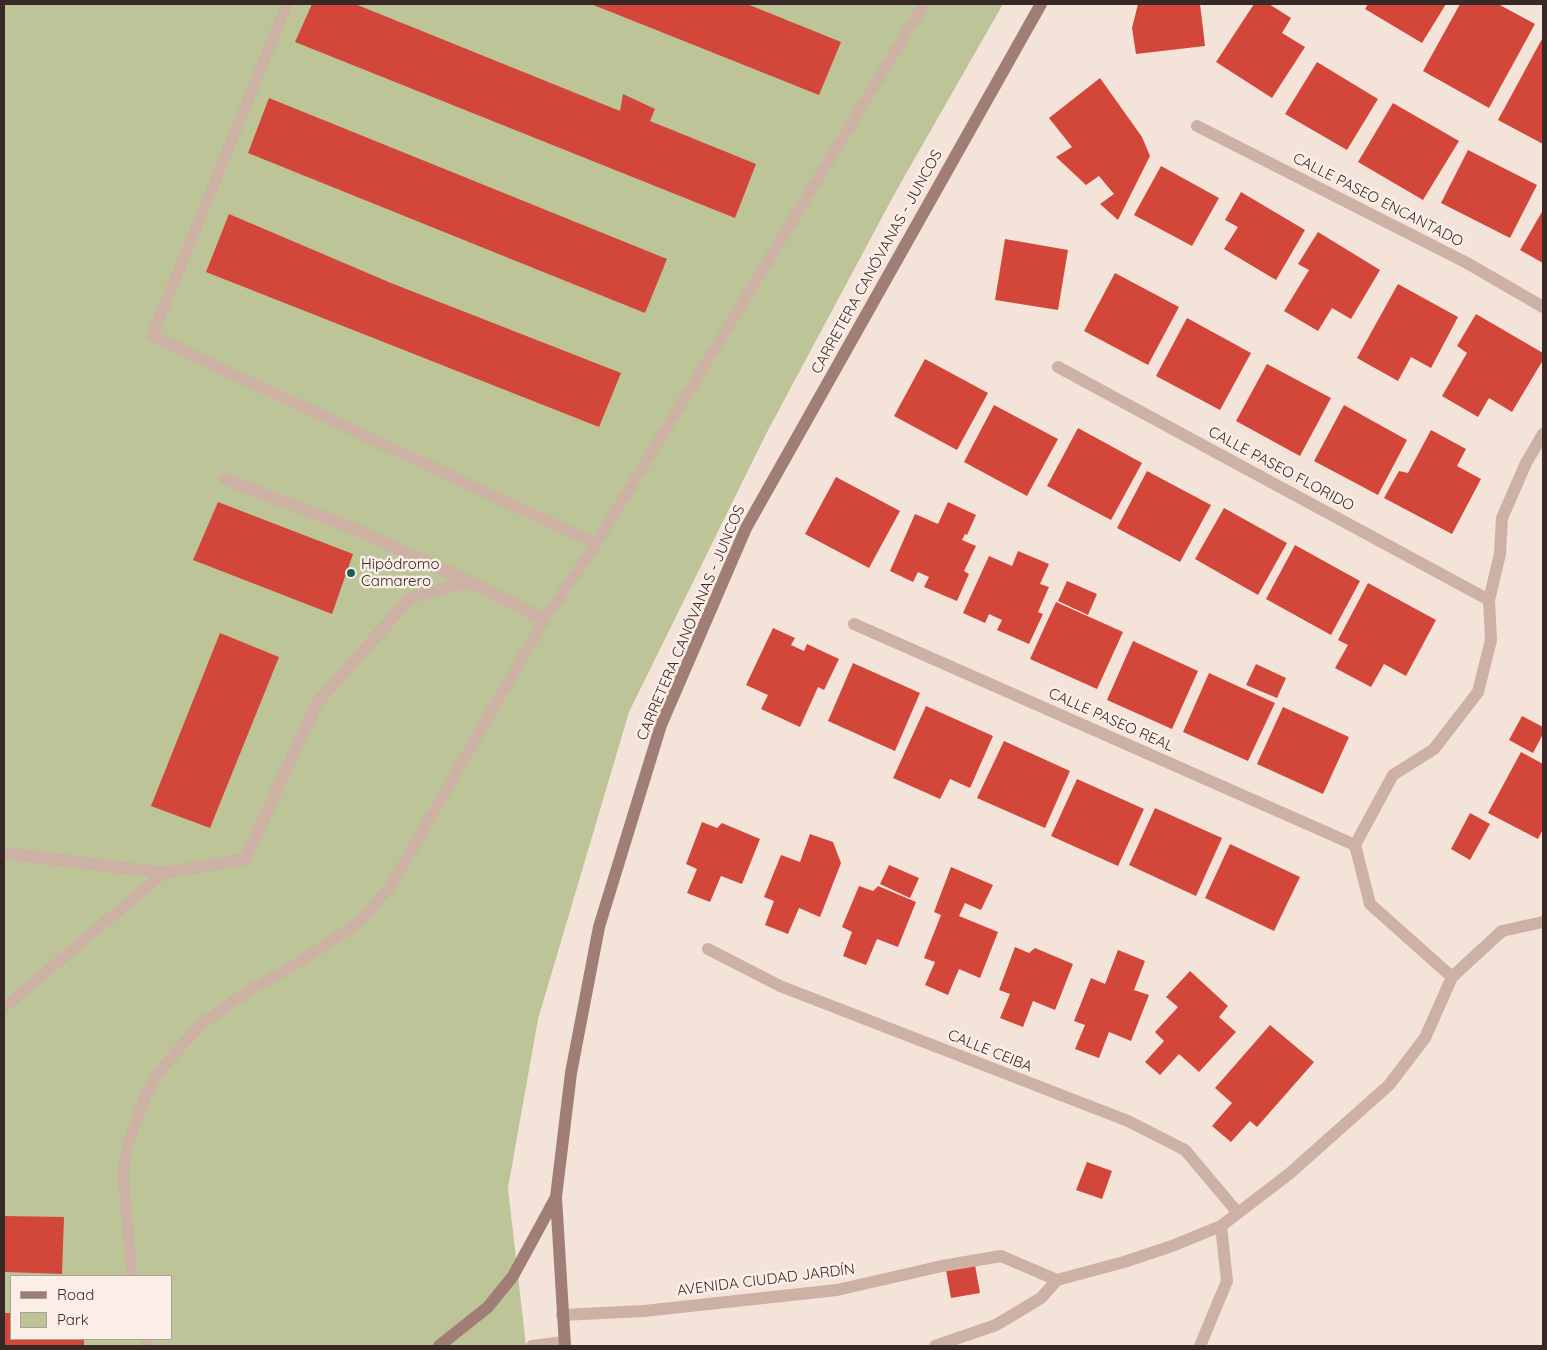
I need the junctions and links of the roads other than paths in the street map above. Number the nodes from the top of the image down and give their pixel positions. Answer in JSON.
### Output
{"nodes":[{"id":1,"x":287,"y":4,"type":"edge"},
{"id":2,"x":924,"y":4,"type":"edge"},
{"id":3,"x":1041,"y":4,"type":"edge"},
{"id":4,"x":1196,"y":126,"type":"dead end"},
{"id":5,"x":1543,"y":307,"type":"edge"},
{"id":6,"x":1058,"y":368,"type":"dead end"},
{"id":7,"x":1543,"y":434,"type":"edge"},
{"id":8,"x":225,"y":479,"type":"dead end"},
{"id":9,"x":596,"y":544,"type":"junction"},
{"id":10,"x":470,"y":582,"type":"junction"},
{"id":11,"x":1489,"y":600,"type":"junction"},
{"id":12,"x":544,"y":620,"type":"junction"},
{"id":13,"x":854,"y":624,"type":"dead end"},
{"id":14,"x":1355,"y":845,"type":"junction"},
{"id":15,"x":4,"y":853,"type":"edge"},
{"id":16,"x":164,"y":873,"type":"junction"},
{"id":17,"x":1543,"y":922,"type":"edge"},
{"id":18,"x":708,"y":949,"type":"dead end"},
{"id":19,"x":1452,"y":977,"type":"junction"},
{"id":20,"x":4,"y":1007,"type":"edge"},
{"id":21,"x":556,"y":1197,"type":"junction"},
{"id":22,"x":1238,"y":1213,"type":"junction"},
{"id":23,"x":1221,"y":1226,"type":"junction"},
{"id":24,"x":132,"y":1275,"type":"edge"},
{"id":25,"x":1056,"y":1280,"type":"junction"},
{"id":26,"x":562,"y":1315,"type":"junction"},
{"id":27,"x":564,"y":1344,"type":"edge"},
{"id":28,"x":439,"y":1346,"type":"edge"},
{"id":29,"x":532,"y":1346,"type":"edge"},
{"id":30,"x":935,"y":1346,"type":"edge"},
{"id":31,"x":1200,"y":1346,"type":"edge"}],
"edges":[{"from":1,"to":9,"type":"lane"},
{"from":2,"to":9,"type":"lane"},
{"from":3,"to":21,"type":"main road","name":"CARRETERA CANÓVANAS - JUNCOS"},
{"from":4,"to":5,"type":"street","name":"CALLE PASEO ENCANTADO"},
{"from":6,"to":11,"type":"street","name":"CALLE PASEO FLORIDO"},
{"from":7,"to":11,"type":"street"},
{"from":8,"to":10,"type":"street"},
{"from":9,"to":12,"type":"lane"},
{"from":10,"to":12,"type":"street"},
{"from":10,"to":16,"type":"street"},
{"from":11,"to":14,"type":"street"},
{"from":12,"to":24,"type":"lane"},
{"from":13,"to":14,"type":"street","name":"CALLE PASEO REAL"},
{"from":14,"to":19,"type":"street"},
{"from":15,"to":16,"type":"street"},
{"from":16,"to":20,"type":"lane"},
{"from":17,"to":19,"type":"street"},
{"from":18,"to":22,"type":"street","name":"CALLE CEIBA"},
{"from":19,"to":22,"type":"street"},
{"from":21,"to":26,"type":"main road","name":"CARRETERA CANÓVANAS - JUNCOS"},
{"from":21,"to":28,"type":"main road"},
{"from":22,"to":23,"type":"street"},
{"from":23,"to":25,"type":"street"},
{"from":23,"to":31,"type":"street"},
{"from":25,"to":26,"type":"street","name":"AVENIDA CIUDAD JARDÍN"},
{"from":25,"to":30,"type":"street"},
{"from":26,"to":27,"type":"main road","name":"CARRETERA CANÓVANAS - JUNCOS"},
{"from":27,"to":29,"type":"street"}]}
